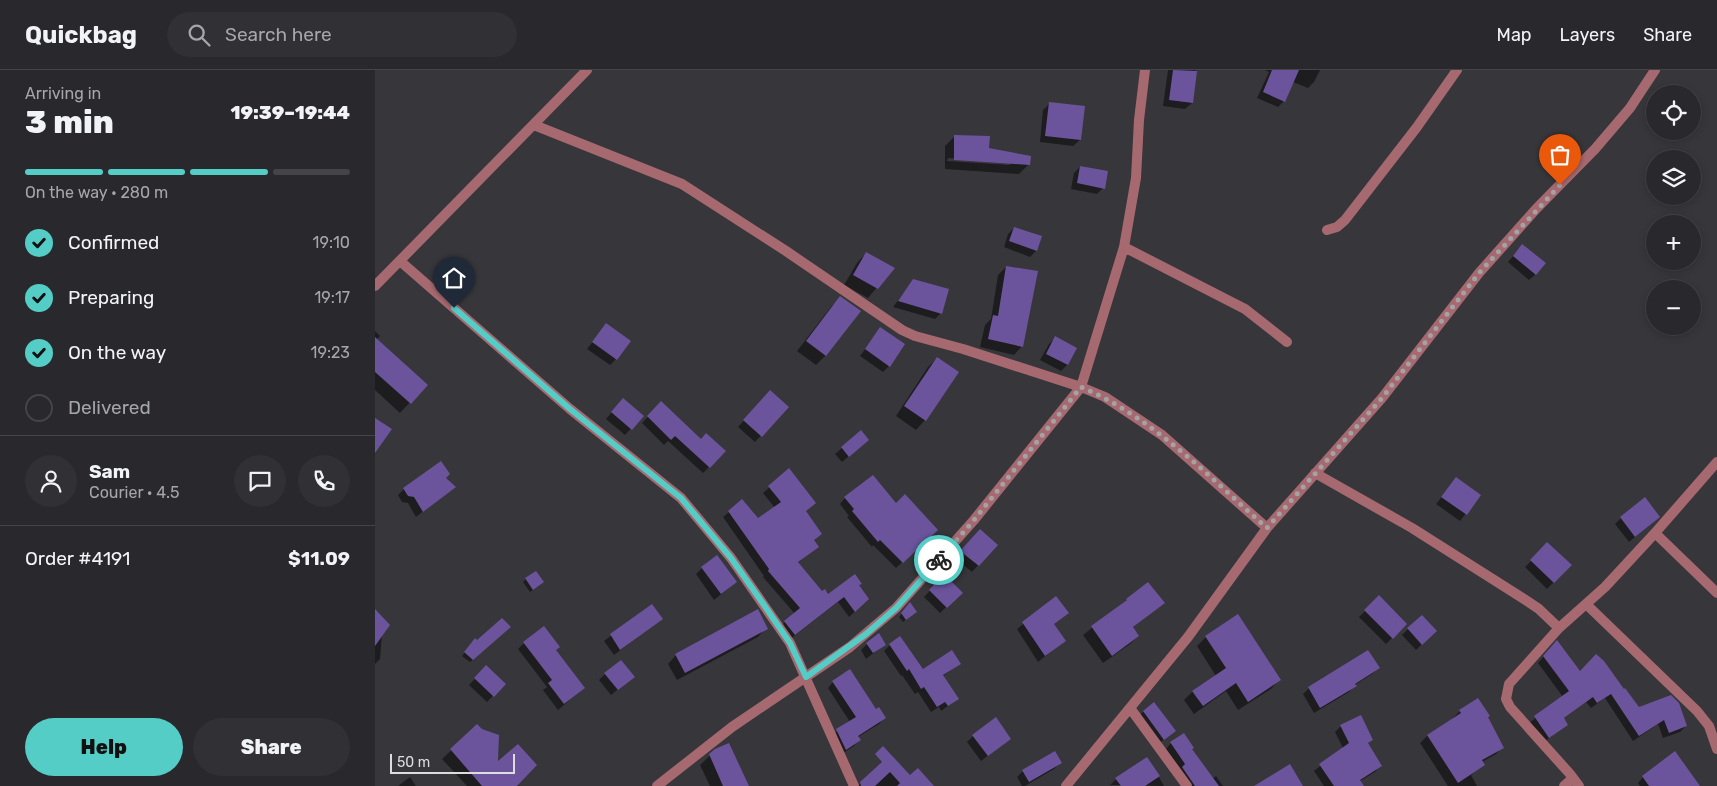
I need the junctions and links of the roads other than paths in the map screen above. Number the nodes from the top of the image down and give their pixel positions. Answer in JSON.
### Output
{"nodes":[{"id":1,"x":587,"y":70,"type":"edge"},
{"id":2,"x":1145,"y":70,"type":"edge"},
{"id":3,"x":1457,"y":70,"type":"edge"},
{"id":4,"x":1655,"y":70,"type":"edge"},
{"id":5,"x":533,"y":125,"type":"junction"},
{"id":6,"x":1327,"y":230,"type":"dead end"},
{"id":7,"x":1124,"y":247,"type":"junction"},
{"id":8,"x":400,"y":261,"type":"junction"},
{"id":9,"x":375,"y":286,"type":"edge"},
{"id":10,"x":1287,"y":342,"type":"dead end"},
{"id":11,"x":1081,"y":387,"type":"junction"},
{"id":12,"x":1717,"y":462,"type":"edge"},
{"id":13,"x":1315,"y":473,"type":"junction"},
{"id":14,"x":1267,"y":528,"type":"junction"},
{"id":15,"x":1655,"y":532,"type":"junction"},
{"id":16,"x":1717,"y":593,"type":"edge"},
{"id":17,"x":1587,"y":604,"type":"junction"},
{"id":18,"x":1559,"y":628,"type":"junction"},
{"id":19,"x":806,"y":677,"type":"junction"},
{"id":20,"x":1130,"y":708,"type":"junction"},
{"id":21,"x":1717,"y":748,"type":"edge"},
{"id":22,"x":1576,"y":782,"type":"edge"},
{"id":23,"x":657,"y":786,"type":"edge"},
{"id":24,"x":854,"y":786,"type":"edge"},
{"id":25,"x":1066,"y":786,"type":"edge"},
{"id":26,"x":1187,"y":786,"type":"edge"},
{"id":27,"x":1564,"y":786,"type":"edge"}],
"edges":[{"from":1,"to":5,"type":"street"},
{"from":2,"to":7,"type":"street"},
{"from":3,"to":6,"type":"street"},
{"from":4,"to":13,"type":"street"},
{"from":5,"to":8,"type":"street"},
{"from":5,"to":11,"type":"street"},
{"from":7,"to":10,"type":"street"},
{"from":7,"to":11,"type":"street"},
{"from":8,"to":9,"type":"street"},
{"from":8,"to":19,"type":"street"},
{"from":11,"to":14,"type":"street"},
{"from":11,"to":19,"type":"street"},
{"from":12,"to":15,"type":"street"},
{"from":13,"to":14,"type":"street"},
{"from":13,"to":18,"type":"street"},
{"from":14,"to":20,"type":"street"},
{"from":15,"to":16,"type":"street"},
{"from":15,"to":17,"type":"street"},
{"from":17,"to":18,"type":"street"},
{"from":17,"to":21,"type":"street"},
{"from":18,"to":22,"type":"street"},
{"from":19,"to":23,"type":"street"},
{"from":19,"to":24,"type":"street"},
{"from":20,"to":25,"type":"street"},
{"from":20,"to":26,"type":"street"},
{"from":22,"to":27,"type":"street"}]}
